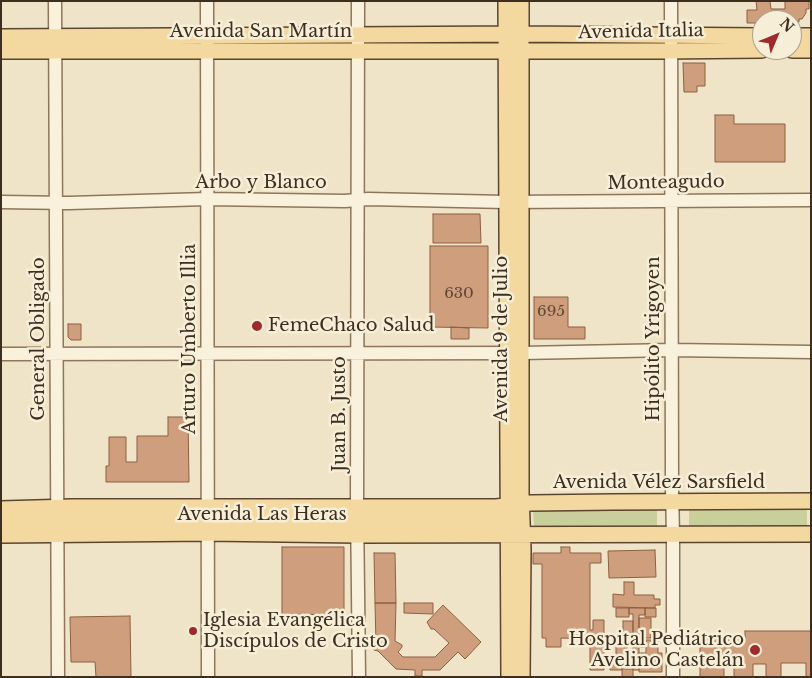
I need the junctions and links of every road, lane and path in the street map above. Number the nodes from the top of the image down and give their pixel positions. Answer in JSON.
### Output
{"nodes":[{"id":1,"x":55,"y":1,"type":"edge"},
{"id":2,"x":206,"y":1,"type":"edge"},
{"id":3,"x":358,"y":1,"type":"edge"},
{"id":4,"x":506,"y":1,"type":"edge"},
{"id":5,"x":521,"y":1,"type":"edge"},
{"id":6,"x":671,"y":1,"type":"edge"},
{"id":7,"x":359,"y":34,"type":"junction"},
{"id":8,"x":514,"y":34,"type":"junction"},
{"id":9,"x":1,"y":37,"type":"edge"},
{"id":10,"x":752,"y":37,"type":"edge"},
{"id":11,"x":671,"y":43,"type":"junction"},
{"id":12,"x":56,"y":44,"type":"junction"},
{"id":13,"x":207,"y":44,"type":"junction"},
{"id":14,"x":752,"y":49,"type":"edge"},
{"id":15,"x":1,"y":51,"type":"edge"},
{"id":16,"x":359,"y":51,"type":"junction"},
{"id":17,"x":514,"y":51,"type":"junction"},
{"id":18,"x":207,"y":199,"type":"junction"},
{"id":19,"x":357,"y":200,"type":"junction"},
{"id":20,"x":672,"y":200,"type":"junction"},
{"id":21,"x":811,"y":200,"type":"edge"},
{"id":22,"x":1,"y":202,"type":"edge"},
{"id":23,"x":57,"y":202,"type":"junction"},
{"id":24,"x":514,"y":202,"type":"junction"},
{"id":25,"x":672,"y":350,"type":"junction"},
{"id":26,"x":811,"y":352,"type":"edge"},
{"id":27,"x":358,"y":353,"type":"junction"},
{"id":28,"x":515,"y":353,"type":"junction"},
{"id":29,"x":1,"y":354,"type":"edge"},
{"id":30,"x":56,"y":354,"type":"junction"},
{"id":31,"x":208,"y":354,"type":"junction"},
{"id":32,"x":672,"y":501,"type":"junction"},
{"id":33,"x":811,"y":502,"type":"edge"},
{"id":34,"x":1,"y":509,"type":"edge"},
{"id":35,"x":208,"y":520,"type":"junction"},
{"id":36,"x":514,"y":520,"type":"junction"},
{"id":37,"x":57,"y":521,"type":"junction"},
{"id":38,"x":358,"y":521,"type":"junction"},
{"id":39,"x":1,"y":522,"type":"edge"},
{"id":40,"x":673,"y":534,"type":"junction"},
{"id":41,"x":811,"y":534,"type":"edge"},
{"id":42,"x":1,"y":535,"type":"edge"},
{"id":43,"x":58,"y":677,"type":"edge"},
{"id":44,"x":208,"y":677,"type":"edge"},
{"id":45,"x":359,"y":677,"type":"edge"},
{"id":46,"x":509,"y":677,"type":"edge"},
{"id":47,"x":522,"y":677,"type":"edge"},
{"id":48,"x":673,"y":677,"type":"edge"}],
"edges":[{"from":1,"to":12,"type":"street","name":"General Obligado"},
{"from":2,"to":13,"type":"street","name":"Arturo Umberto Illia"},
{"from":3,"to":7,"type":"street","name":"Juan B. Justo"},
{"from":4,"to":8,"type":"main road","name":"Avenida 9 de Julio"},
{"from":5,"to":8,"type":"main road","name":"Avenida 9 de Julio"},
{"from":6,"to":11,"type":"street","name":"Hipólito Yrigoyen"},
{"from":7,"to":8,"type":"main road","name":"Avenida San Martín"},
{"from":7,"to":13,"type":"main road","name":"Avenida San Martín"},
{"from":7,"to":16,"type":"street","name":"Juan B. Justo"},
{"from":8,"to":11,"type":"main road","name":"Avenida Italia"},
{"from":8,"to":17,"type":"main road","name":"Avenida 9 de Julio"},
{"from":9,"to":12,"type":"main road","name":"Avenida San Martín"},
{"from":10,"to":11,"type":"main road","name":"Avenida Italia"},
{"from":11,"to":14,"type":"main road","name":"Avenida Italia"},
{"from":11,"to":17,"type":"main road","name":"Avenida Italia"},
{"from":11,"to":20,"type":"street","name":"Hipólito Yrigoyen"},
{"from":12,"to":13,"type":"main road","name":"Avenida San Martín"},
{"from":12,"to":15,"type":"main road","name":"Avenida San Martín"},
{"from":12,"to":23,"type":"street","name":"General Obligado"},
{"from":13,"to":16,"type":"main road","name":"Avenida San Martín"},
{"from":13,"to":18,"type":"street","name":"Arturo Umberto Illia"},
{"from":16,"to":17,"type":"main road","name":"Avenida San Martín"},
{"from":16,"to":19,"type":"street","name":"Juan B. Justo"},
{"from":17,"to":24,"type":"main road","name":"Avenida 9 de Julio"},
{"from":18,"to":19,"type":"street","name":"Arbo y Blanco"},
{"from":18,"to":23,"type":"street","name":"Arbo y Blanco"},
{"from":18,"to":31,"type":"street","name":"Arturo Umberto Illia"},
{"from":19,"to":24,"type":"street","name":"Arbo y Blanco"},
{"from":19,"to":27,"type":"street","name":"Juan B. Justo"},
{"from":20,"to":21,"type":"street","name":"Monteagudo"},
{"from":20,"to":24,"type":"street","name":"Monteagudo"},
{"from":20,"to":25,"type":"street","name":"Hipólito Yrigoyen"},
{"from":22,"to":23,"type":"street","name":"Arbo y Blanco"},
{"from":23,"to":30,"type":"street","name":"General Obligado"},
{"from":24,"to":28,"type":"main road","name":"Avenida 9 de Julio"},
{"from":25,"to":26,"type":"street"},
{"from":25,"to":28,"type":"street"},
{"from":25,"to":32,"type":"street","name":"Hipólito Yrigoyen"},
{"from":27,"to":28,"type":"street"},
{"from":27,"to":31,"type":"street"},
{"from":27,"to":38,"type":"street","name":"Juan B. Justo"},
{"from":28,"to":36,"type":"main road","name":"Avenida 9 de Julio"},
{"from":29,"to":30,"type":"street"},
{"from":30,"to":31,"type":"street"},
{"from":30,"to":37,"type":"street","name":"General Obligado"},
{"from":31,"to":35,"type":"street","name":"Arturo Umberto Illia"},
{"from":32,"to":33,"type":"main road","name":"Avenida Vélez Sarsfield"},
{"from":32,"to":36,"type":"main road","name":"Avenida Vélez Sarsfield"},
{"from":32,"to":40,"type":"street","name":"Hipólito Yrigoyen"},
{"from":34,"to":37,"type":"main road","name":"Avenida Las Heras"},
{"from":35,"to":37,"type":"main road","name":"Avenida Las Heras"},
{"from":35,"to":38,"type":"main road","name":"Avenida Las Heras"},
{"from":35,"to":44,"type":"street","name":"Arturo Umberto Illia"},
{"from":36,"to":38,"type":"main road","name":"Avenida Las Heras"},
{"from":36,"to":38,"type":"main road","name":"Avenida Las Heras"},
{"from":36,"to":40,"type":"main road"},
{"from":36,"to":46,"type":"main road","name":"Avenida 9 de Julio"},
{"from":36,"to":47,"type":"main road","name":"Avenida 9 de Julio"},
{"from":37,"to":39,"type":"main road","name":"Avenida Las Heras"},
{"from":37,"to":42,"type":"main road","name":"Avenida Las Heras"},
{"from":37,"to":43,"type":"street","name":"General Obligado"},
{"from":38,"to":45,"type":"street","name":"Juan B. Justo"},
{"from":40,"to":41,"type":"main road"},
{"from":40,"to":48,"type":"street","name":"Hipólito Yrigoyen"}]}
